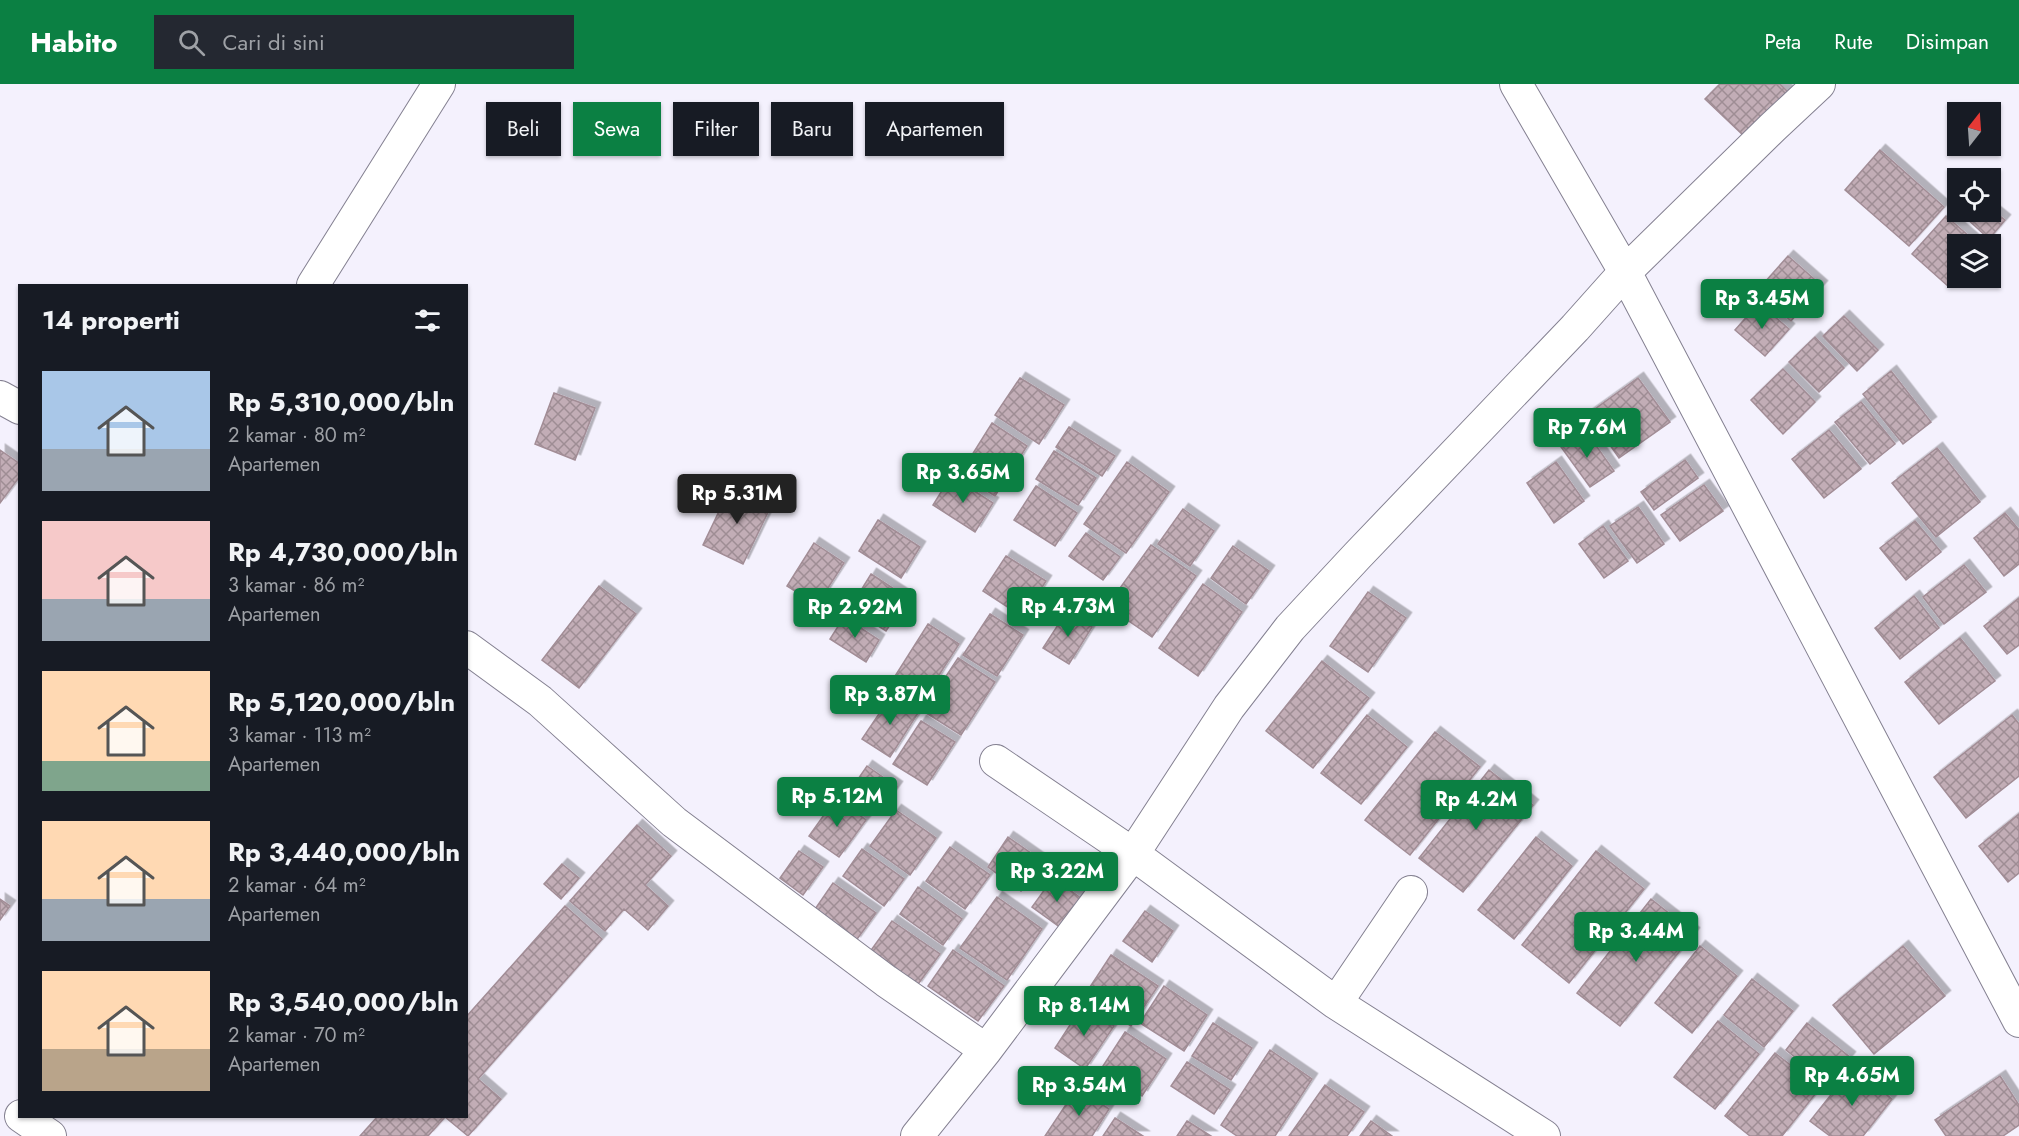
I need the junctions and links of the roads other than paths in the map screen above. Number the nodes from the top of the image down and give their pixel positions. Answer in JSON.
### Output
{"nodes":[{"id":1,"x":439,"y":84,"type":"edge"},
{"id":2,"x":1516,"y":84,"type":"edge"},
{"id":3,"x":1819,"y":84,"type":"edge"},
{"id":4,"x":1625,"y":272,"type":"junction"},
{"id":5,"x":314,"y":284,"type":"edge"},
{"id":6,"x":0,"y":397,"type":"edge"},
{"id":7,"x":18,"y":407,"type":"edge"},
{"id":8,"x":468,"y":648,"type":"edge"},
{"id":9,"x":996,"y":761,"type":"dead end"},
{"id":10,"x":1133,"y":854,"type":"junction"},
{"id":11,"x":1412,"y":892,"type":"dead end"},
{"id":12,"x":1336,"y":1002,"type":"junction"},
{"id":13,"x":2019,"y":1020,"type":"edge"},
{"id":14,"x":986,"y":1050,"type":"junction"},
{"id":15,"x":0,"y":1102,"type":"edge"},
{"id":16,"x":18,"y":1115,"type":"edge"},
{"id":17,"x":23,"y":1118,"type":"edge"},
{"id":18,"x":50,"y":1136,"type":"edge"},
{"id":19,"x":917,"y":1136,"type":"edge"},
{"id":20,"x":1544,"y":1136,"type":"edge"}],
"edges":[{"from":1,"to":5,"type":"street"},
{"from":2,"to":4,"type":"street"},
{"from":3,"to":4,"type":"street"},
{"from":4,"to":10,"type":"street"},
{"from":4,"to":13,"type":"street"},
{"from":6,"to":7,"type":"street"},
{"from":8,"to":14,"type":"street"},
{"from":9,"to":10,"type":"street"},
{"from":10,"to":12,"type":"street"},
{"from":10,"to":14,"type":"street"},
{"from":11,"to":12,"type":"street"},
{"from":12,"to":20,"type":"street"},
{"from":14,"to":19,"type":"street"},
{"from":15,"to":16,"type":"street"},
{"from":17,"to":18,"type":"street"}]}
